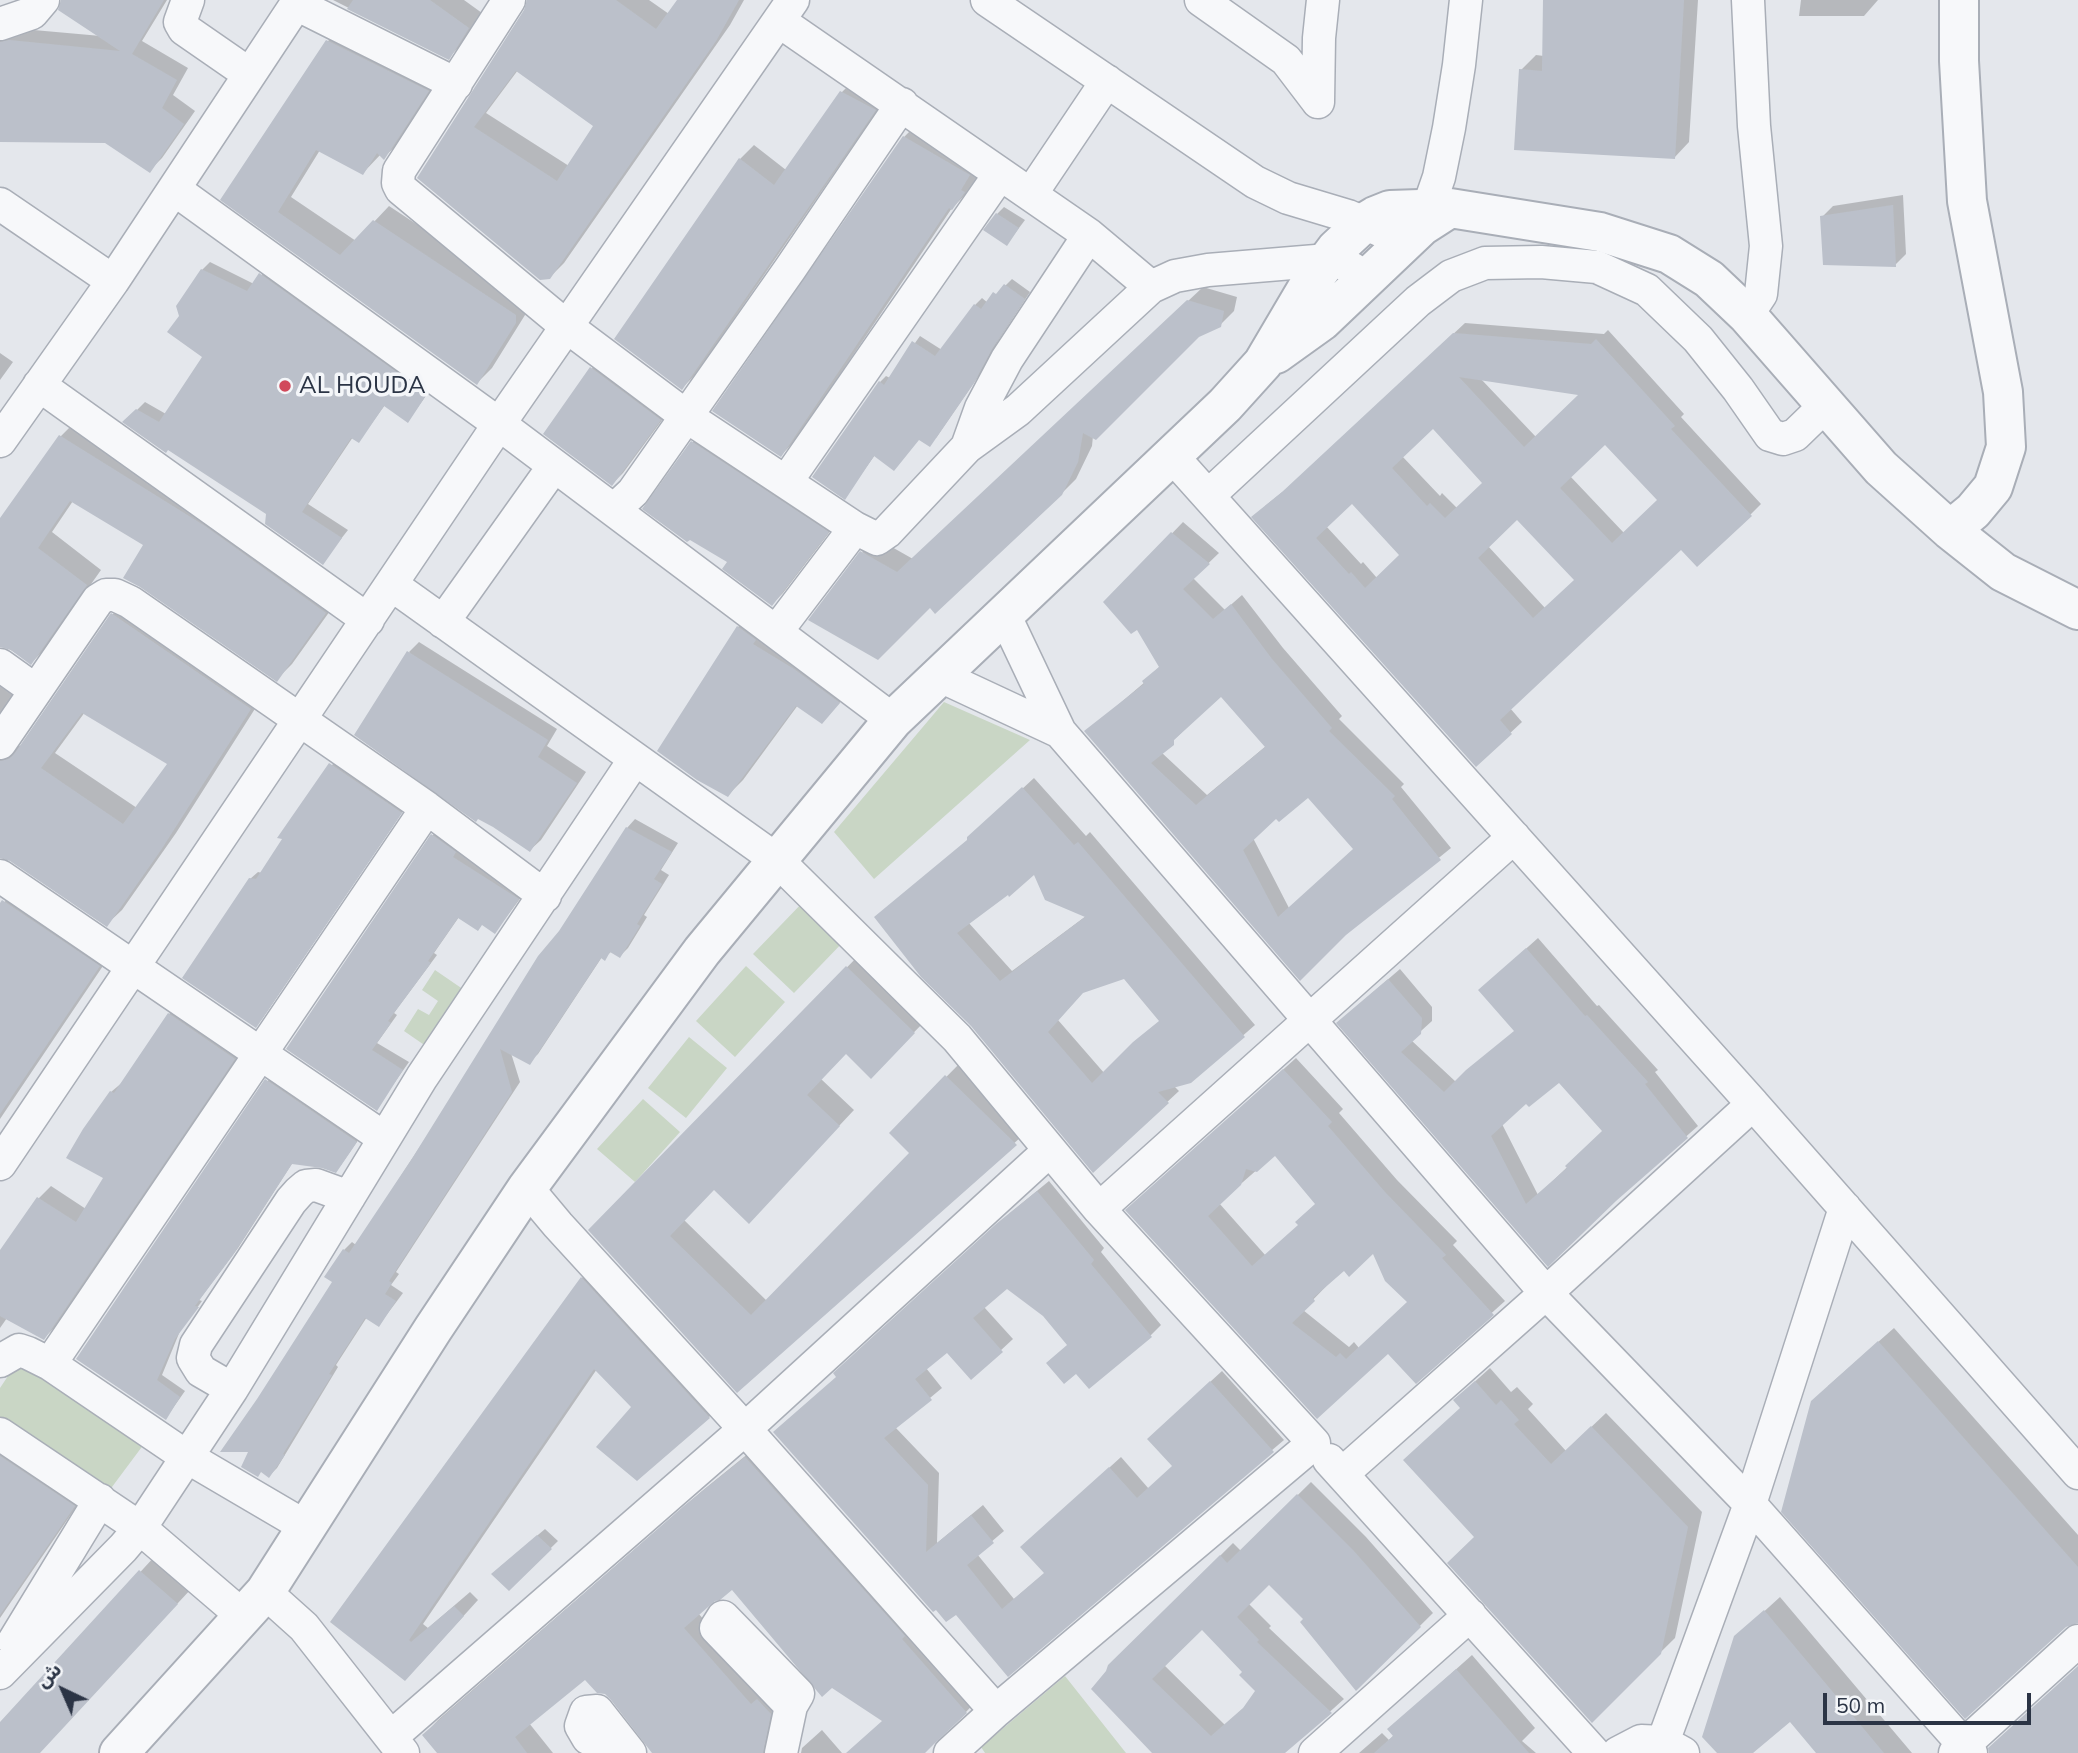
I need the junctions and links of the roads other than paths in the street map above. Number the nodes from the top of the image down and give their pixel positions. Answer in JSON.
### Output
{"nodes":[{"id":1,"x":43,"y":0,"type":"edge"},
{"id":2,"x":188,"y":0,"type":"edge"},
{"id":3,"x":509,"y":0,"type":"edge"},
{"id":4,"x":987,"y":0,"type":"edge"},
{"id":5,"x":1201,"y":0,"type":"edge"},
{"id":6,"x":1323,"y":0,"type":"edge"},
{"id":7,"x":1466,"y":0,"type":"edge"},
{"id":8,"x":1748,"y":0,"type":"edge"},
{"id":9,"x":1959,"y":0,"type":"edge"},
{"id":10,"x":297,"y":2,"type":"edge"},
{"id":11,"x":786,"y":10,"type":"edge"},
{"id":12,"x":0,"y":23,"type":"edge"},
{"id":13,"x":250,"y":75,"type":"junction"},
{"id":14,"x":1107,"y":80,"type":"junction"},
{"id":15,"x":456,"y":85,"type":"junction"},
{"id":16,"x":902,"y":104,"type":"junction"},
{"id":17,"x":1000,"y":173,"type":"junction"},
{"id":18,"x":174,"y":189,"type":"junction"},
{"id":19,"x":1031,"y":194,"type":"junction"},
{"id":20,"x":0,"y":204,"type":"edge"},
{"id":21,"x":1365,"y":222,"type":"junction"},
{"id":22,"x":1425,"y":222,"type":"junction"},
{"id":23,"x":1089,"y":236,"type":"junction"},
{"id":24,"x":1328,"y":260,"type":"junction"},
{"id":25,"x":113,"y":281,"type":"junction"},
{"id":26,"x":1363,"y":284,"type":"junction"},
{"id":27,"x":1151,"y":287,"type":"junction"},
{"id":28,"x":1747,"y":315,"type":"junction"},
{"id":29,"x":566,"y":326,"type":"junction"},
{"id":30,"x":1263,"y":363,"type":"junction"},
{"id":31,"x":39,"y":385,"type":"junction"},
{"id":32,"x":1827,"y":404,"type":"junction"},
{"id":33,"x":686,"y":416,"type":"junction"},
{"id":34,"x":499,"y":424,"type":"junction"},
{"id":35,"x":0,"y":441,"type":"edge"},
{"id":36,"x":967,"y":447,"type":"junction"},
{"id":37,"x":1172,"y":456,"type":"junction"},
{"id":38,"x":554,"y":466,"type":"junction"},
{"id":39,"x":786,"y":482,"type":"junction"},
{"id":40,"x":1208,"y":496,"type":"junction"},
{"id":41,"x":614,"y":510,"type":"junction"},
{"id":42,"x":855,"y":528,"type":"junction"},
{"id":43,"x":1950,"y":530,"type":"junction"},
{"id":44,"x":392,"y":586,"type":"junction"},
{"id":45,"x":2078,"y":610,"type":"edge"},
{"id":46,"x":1004,"y":614,"type":"junction"},
{"id":47,"x":368,"y":620,"type":"junction"},
{"id":48,"x":443,"y":622,"type":"junction"},
{"id":49,"x":776,"y":632,"type":"junction"},
{"id":50,"x":0,"y":665,"type":"edge"},
{"id":51,"x":938,"y":675,"type":"junction"},
{"id":52,"x":35,"y":690,"type":"junction"},
{"id":53,"x":301,"y":720,"type":"junction"},
{"id":54,"x":893,"y":720,"type":"junction"},
{"id":55,"x":1060,"y":732,"type":"junction"},
{"id":56,"x":0,"y":743,"type":"edge"},
{"id":57,"x":635,"y":759,"type":"junction"},
{"id":58,"x":427,"y":808,"type":"junction"},
{"id":59,"x":1514,"y":837,"type":"junction"},
{"id":60,"x":777,"y":860,"type":"junction"},
{"id":61,"x":3,"y":885,"type":"edge"},
{"id":62,"x":545,"y":896,"type":"junction"},
{"id":63,"x":133,"y":967,"type":"junction"},
{"id":64,"x":1308,"y":1020,"type":"junction"},
{"id":65,"x":259,"y":1054,"type":"junction"},
{"id":66,"x":1753,"y":1104,"type":"junction"},
{"id":67,"x":384,"y":1138,"type":"junction"},
{"id":68,"x":1049,"y":1151,"type":"junction"},
{"id":69,"x":0,"y":1164,"type":"edge"},
{"id":70,"x":527,"y":1188,"type":"junction"},
{"id":71,"x":349,"y":1197,"type":"junction"},
{"id":72,"x":1845,"y":1208,"type":"junction"},
{"id":73,"x":1099,"y":1209,"type":"junction"},
{"id":74,"x":1546,"y":1293,"type":"junction"},
{"id":75,"x":0,"y":1361,"type":"edge"},
{"id":76,"x":50,"y":1364,"type":"junction"},
{"id":77,"x":232,"y":1389,"type":"junction"},
{"id":78,"x":745,"y":1429,"type":"junction"},
{"id":79,"x":0,"y":1434,"type":"edge"},
{"id":80,"x":1314,"y":1443,"type":"junction"},
{"id":81,"x":187,"y":1457,"type":"junction"},
{"id":82,"x":2078,"y":1472,"type":"edge"},
{"id":83,"x":1342,"y":1474,"type":"junction"},
{"id":84,"x":100,"y":1500,"type":"junction"},
{"id":85,"x":1750,"y":1504,"type":"junction"},
{"id":86,"x":140,"y":1528,"type":"junction"},
{"id":87,"x":308,"y":1528,"type":"junction"},
{"id":88,"x":255,"y":1605,"type":"junction"},
{"id":89,"x":1470,"y":1615,"type":"junction"},
{"id":90,"x":2078,"y":1640,"type":"edge"},
{"id":91,"x":5,"y":1667,"type":"edge"},
{"id":92,"x":791,"y":1706,"type":"dead end"},
{"id":93,"x":996,"y":1711,"type":"junction"},
{"id":94,"x":397,"y":1745,"type":"edge"},
{"id":95,"x":1673,"y":1748,"type":"edge"},
{"id":96,"x":1963,"y":1750,"type":"edge"},
{"id":97,"x":957,"y":1751,"type":"edge"},
{"id":98,"x":118,"y":1753,"type":"edge"},
{"id":99,"x":781,"y":1753,"type":"edge"},
{"id":100,"x":1315,"y":1753,"type":"edge"},
{"id":101,"x":1594,"y":1753,"type":"edge"},
{"id":102,"x":1618,"y":1753,"type":"edge"}],
"edges":[{"from":1,"to":12,"type":"street"},
{"from":2,"to":13,"type":"street"},
{"from":3,"to":15,"type":"street"},
{"from":4,"to":14,"type":"street"},
{"from":5,"to":6,"type":"street"},
{"from":7,"to":22,"type":"street"},
{"from":8,"to":28,"type":"street"},
{"from":9,"to":43,"type":"street"},
{"from":10,"to":13,"type":"street"},
{"from":10,"to":15,"type":"street"},
{"from":11,"to":16,"type":"street"},
{"from":11,"to":29,"type":"street"},
{"from":13,"to":18,"type":"street"},
{"from":14,"to":19,"type":"street"},
{"from":14,"to":21,"type":"street"},
{"from":15,"to":29,"type":"street"},
{"from":16,"to":17,"type":"street"},
{"from":16,"to":33,"type":"street"},
{"from":17,"to":19,"type":"street"},
{"from":17,"to":39,"type":"street"},
{"from":18,"to":25,"type":"street"},
{"from":18,"to":34,"type":"street"},
{"from":19,"to":23,"type":"street"},
{"from":20,"to":25,"type":"street"},
{"from":21,"to":22,"type":"street"},
{"from":21,"to":24,"type":"street"},
{"from":22,"to":26,"type":"street"},
{"from":22,"to":28,"type":"street"},
{"from":23,"to":27,"type":"street"},
{"from":23,"to":36,"type":"street"},
{"from":24,"to":26,"type":"street"},
{"from":24,"to":27,"type":"street"},
{"from":24,"to":30,"type":"street"},
{"from":25,"to":31,"type":"street"},
{"from":26,"to":30,"type":"street"},
{"from":27,"to":36,"type":"street"},
{"from":28,"to":32,"type":"street"},
{"from":29,"to":33,"type":"street"},
{"from":29,"to":34,"type":"street"},
{"from":30,"to":37,"type":"street"},
{"from":31,"to":35,"type":"street"},
{"from":31,"to":47,"type":"street"},
{"from":32,"to":40,"type":"street"},
{"from":32,"to":43,"type":"street"},
{"from":33,"to":39,"type":"street"},
{"from":33,"to":41,"type":"street"},
{"from":34,"to":38,"type":"street"},
{"from":34,"to":44,"type":"street"},
{"from":36,"to":42,"type":"street"},
{"from":37,"to":40,"type":"street"},
{"from":37,"to":46,"type":"street"},
{"from":38,"to":41,"type":"street"},
{"from":38,"to":48,"type":"street"},
{"from":39,"to":42,"type":"street"},
{"from":40,"to":59,"type":"street"},
{"from":41,"to":49,"type":"street"},
{"from":42,"to":49,"type":"street"},
{"from":43,"to":45,"type":"street"},
{"from":44,"to":47,"type":"street"},
{"from":44,"to":48,"type":"street"},
{"from":46,"to":51,"type":"street"},
{"from":46,"to":55,"type":"street"},
{"from":47,"to":53,"type":"street"},
{"from":48,"to":57,"type":"street"},
{"from":49,"to":54,"type":"street"},
{"from":50,"to":52,"type":"street"},
{"from":51,"to":54,"type":"street"},
{"from":51,"to":55,"type":"street"},
{"from":52,"to":53,"type":"street"},
{"from":52,"to":56,"type":"street"},
{"from":53,"to":58,"type":"street"},
{"from":53,"to":63,"type":"street"},
{"from":54,"to":60,"type":"street"},
{"from":55,"to":64,"type":"street"},
{"from":57,"to":60,"type":"street"},
{"from":57,"to":62,"type":"street"},
{"from":58,"to":62,"type":"street"},
{"from":58,"to":65,"type":"street"},
{"from":59,"to":64,"type":"street"},
{"from":59,"to":66,"type":"street"},
{"from":60,"to":68,"type":"street"},
{"from":60,"to":70,"type":"street"},
{"from":61,"to":63,"type":"street"},
{"from":62,"to":67,"type":"street"},
{"from":63,"to":65,"type":"street"},
{"from":63,"to":69,"type":"street"},
{"from":64,"to":73,"type":"street"},
{"from":64,"to":74,"type":"street"},
{"from":65,"to":67,"type":"street"},
{"from":65,"to":76,"type":"street"},
{"from":66,"to":72,"type":"street"},
{"from":66,"to":74,"type":"street"},
{"from":67,"to":71,"type":"street"},
{"from":68,"to":73,"type":"street"},
{"from":68,"to":78,"type":"street"},
{"from":70,"to":78,"type":"street"},
{"from":70,"to":87,"type":"street"},
{"from":71,"to":77,"type":"street"},
{"from":71,"to":77,"type":"street"},
{"from":72,"to":82,"type":"street"},
{"from":72,"to":85,"type":"street"},
{"from":73,"to":80,"type":"street"},
{"from":74,"to":83,"type":"street"},
{"from":74,"to":85,"type":"street"},
{"from":75,"to":76,"type":"street"},
{"from":76,"to":81,"type":"street"},
{"from":77,"to":81,"type":"street"},
{"from":78,"to":93,"type":"street"},
{"from":78,"to":94,"type":"street"},
{"from":79,"to":84,"type":"street"},
{"from":80,"to":83,"type":"street"},
{"from":80,"to":93,"type":"street"},
{"from":81,"to":86,"type":"street"},
{"from":81,"to":87,"type":"street"},
{"from":83,"to":89,"type":"street"},
{"from":84,"to":86,"type":"street"},
{"from":84,"to":91,"type":"street"},
{"from":85,"to":95,"type":"street"},
{"from":85,"to":96,"type":"street"},
{"from":86,"to":88,"type":"street"},
{"from":86,"to":91,"type":"street"},
{"from":87,"to":88,"type":"street"},
{"from":88,"to":94,"type":"street"},
{"from":88,"to":98,"type":"street"},
{"from":89,"to":100,"type":"street"},
{"from":89,"to":101,"type":"street"},
{"from":90,"to":96,"type":"street"},
{"from":92,"to":99,"type":"street"},
{"from":93,"to":97,"type":"street"},
{"from":95,"to":102,"type":"street"}]}
